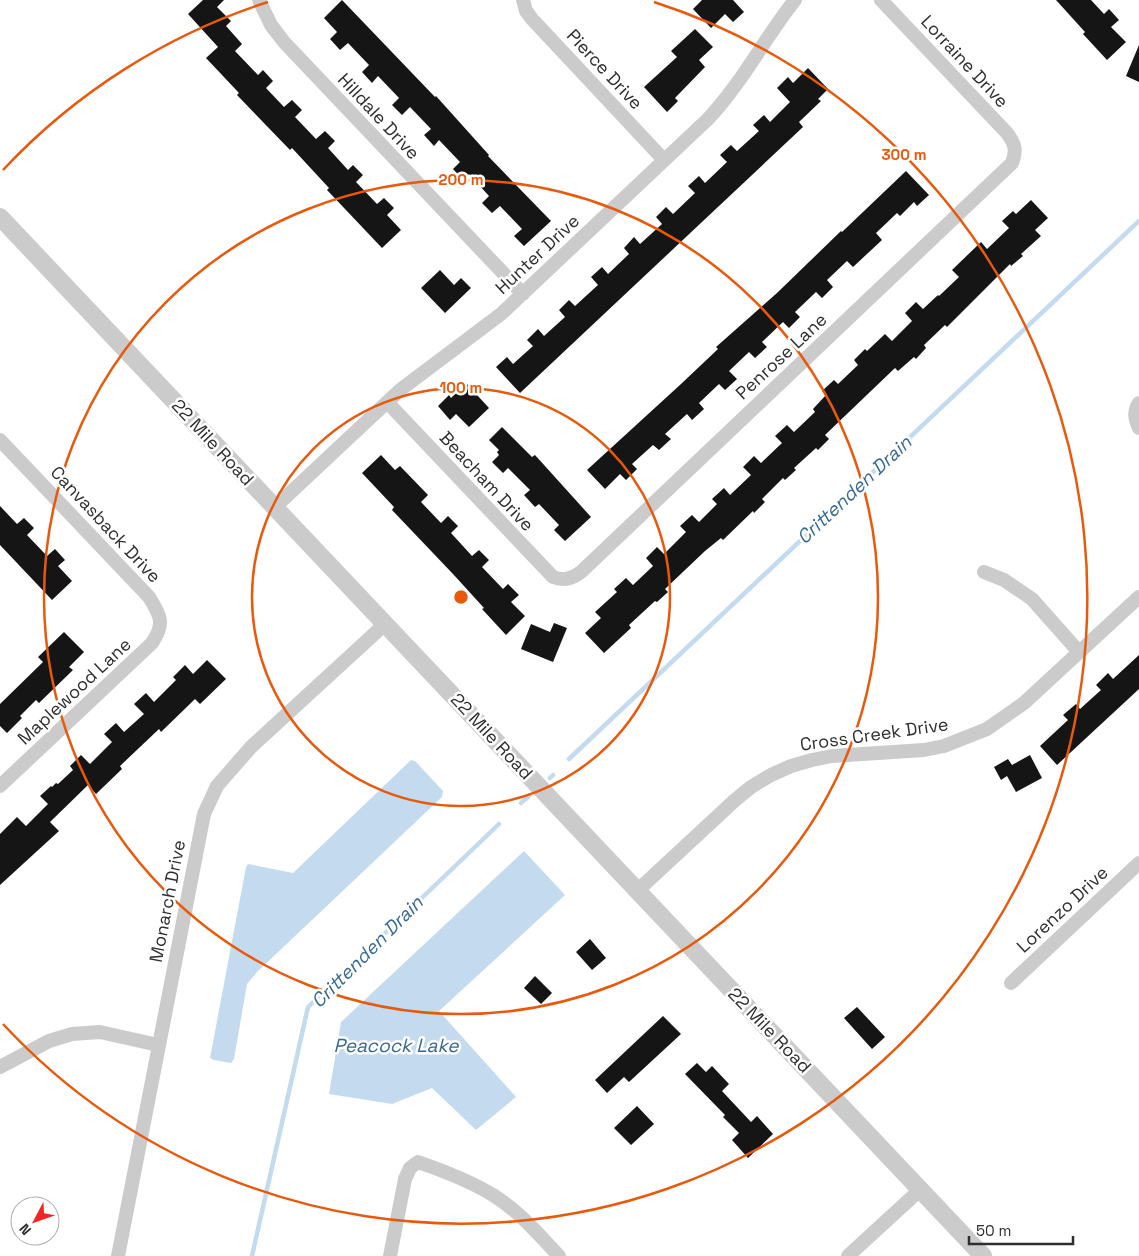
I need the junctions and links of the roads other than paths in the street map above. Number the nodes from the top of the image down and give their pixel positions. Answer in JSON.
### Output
{"nodes":[{"id":1,"x":259,"y":0,"type":"edge"},
{"id":2,"x":523,"y":0,"type":"edge"},
{"id":3,"x":795,"y":0,"type":"edge"},
{"id":4,"x":881,"y":0,"type":"edge"},
{"id":5,"x":1016,"y":151,"type":"joint"},
{"id":6,"x":664,"y":160,"type":"junction"},
{"id":7,"x":0,"y":216,"type":"edge"},
{"id":8,"x":523,"y":294,"type":"junction"},
{"id":9,"x":387,"y":402,"type":"junction"},
{"id":10,"x":0,"y":440,"type":"edge"},
{"id":11,"x":275,"y":507,"type":"junction"},
{"id":12,"x":984,"y":572,"type":"dead end"},
{"id":13,"x":564,"y":580,"type":"joint"},
{"id":14,"x":1139,"y":597,"type":"edge"},
{"id":15,"x":385,"y":624,"type":"junction"},
{"id":16,"x":152,"y":643,"type":"joint"},
{"id":17,"x":1079,"y":652,"type":"junction"},
{"id":18,"x":0,"y":786,"type":"edge"},
{"id":19,"x":1139,"y":863,"type":"edge"},
{"id":20,"x":637,"y":891,"type":"junction"},
{"id":21,"x":1011,"y":983,"type":"dead end"},
{"id":22,"x":158,"y":1045,"type":"junction"},
{"id":23,"x":0,"y":1067,"type":"edge"},
{"id":24,"x":920,"y":1189,"type":"junction"},
{"id":25,"x":118,"y":1256,"type":"edge"},
{"id":26,"x":390,"y":1256,"type":"edge"},
{"id":27,"x":560,"y":1256,"type":"edge"},
{"id":28,"x":848,"y":1256,"type":"edge"},
{"id":29,"x":983,"y":1256,"type":"edge"}],
"edges":[{"from":1,"to":8,"type":"street","name":"Hilldale Drive"},
{"from":2,"to":6,"type":"street","name":"Pierce Drive"},
{"from":3,"to":6,"type":"street","name":"Hunter Drive"},
{"from":4,"to":5,"type":"street","name":"Lorraine Drive"},
{"from":5,"to":13,"type":"street","name":"Penrose Lane"},
{"from":6,"to":8,"type":"street","name":"Hunter Drive"},
{"from":7,"to":11,"type":"street","name":"22 Mile Road"},
{"from":8,"to":9,"type":"street","name":"Hunter Drive"},
{"from":9,"to":11,"type":"street","name":"Hunter Drive"},
{"from":9,"to":13,"type":"street","name":"Beacham Drive"},
{"from":10,"to":16,"type":"street","name":"Canvasback Drive"},
{"from":11,"to":15,"type":"street","name":"22 Mile Road"},
{"from":12,"to":17,"type":"street"},
{"from":14,"to":17,"type":"street","name":"Cross Creek Drive"},
{"from":15,"to":20,"type":"street","name":"22 Mile Road"},
{"from":15,"to":22,"type":"street","name":"Monarch Drive"},
{"from":16,"to":18,"type":"street","name":"Maplewood Lane"},
{"from":17,"to":20,"type":"street","name":"Cross Creek Drive"},
{"from":19,"to":21,"type":"street","name":"Lorenzo Drive"},
{"from":20,"to":24,"type":"street","name":"22 Mile Road"},
{"from":22,"to":23,"type":"street"},
{"from":22,"to":25,"type":"street","name":"Monarch Drive"},
{"from":24,"to":28,"type":"street"},
{"from":24,"to":29,"type":"street","name":"22 Mile Road"},
{"from":26,"to":27,"type":"street"}]}
